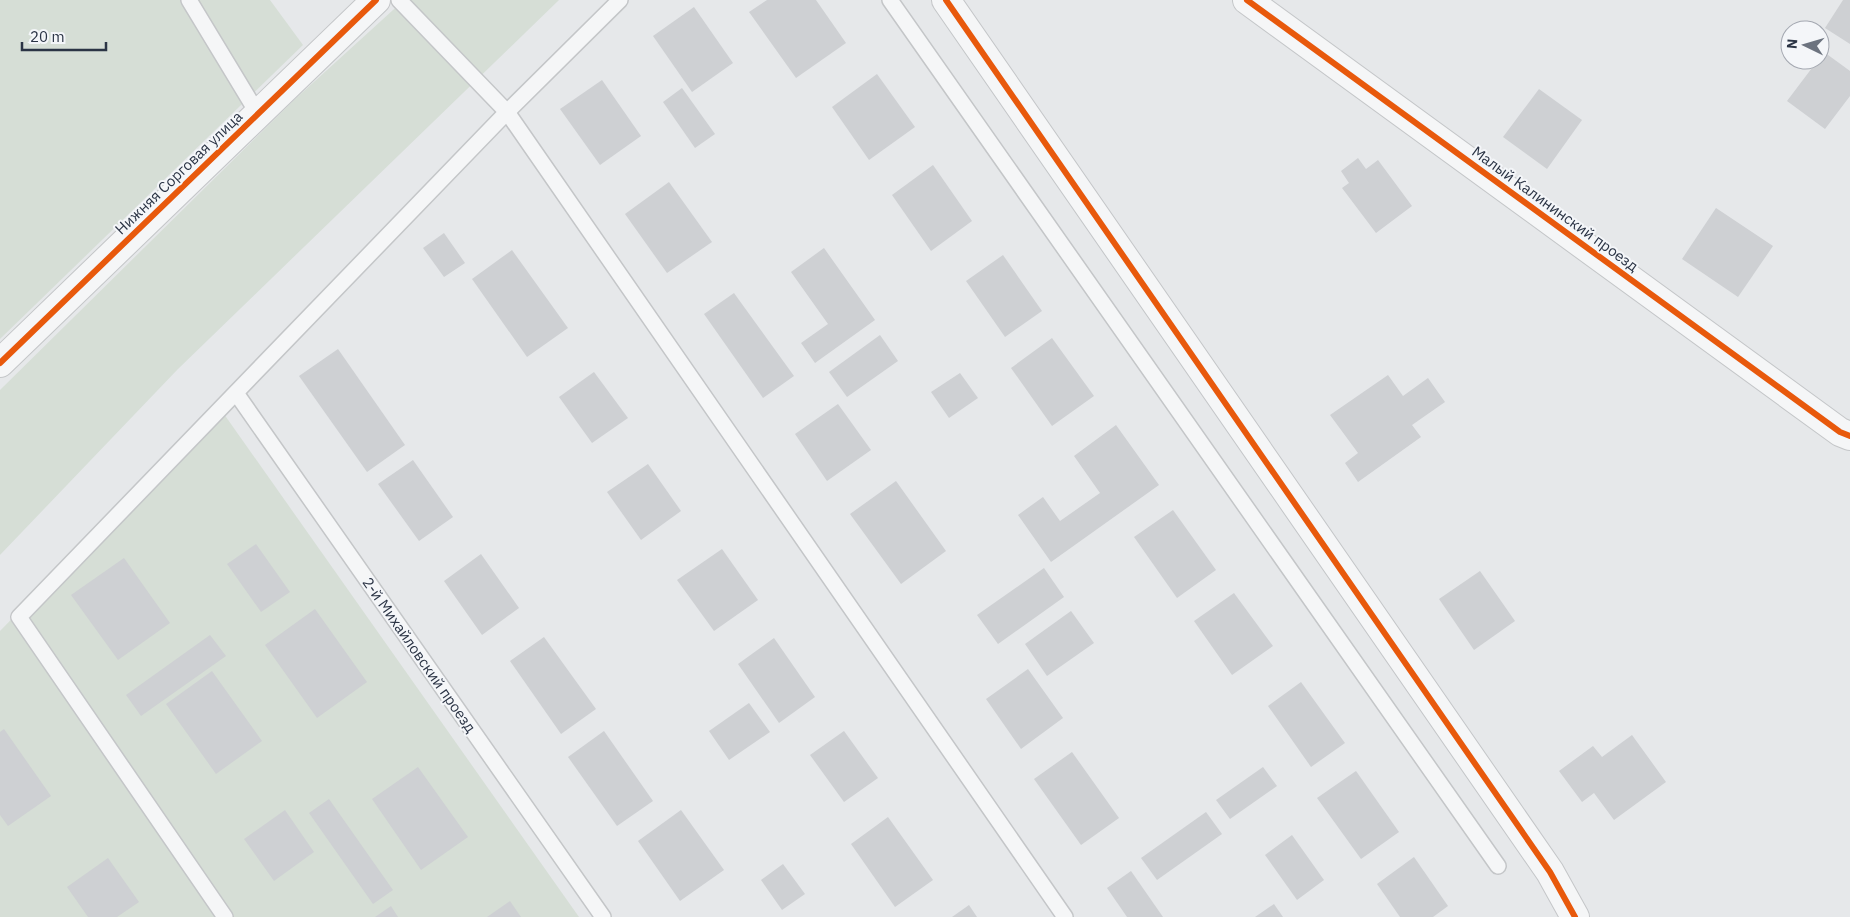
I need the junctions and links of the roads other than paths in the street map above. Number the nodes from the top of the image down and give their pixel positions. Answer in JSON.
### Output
{"nodes":[{"id":1,"x":189,"y":0,"type":"edge"},
{"id":2,"x":376,"y":0,"type":"edge"},
{"id":3,"x":399,"y":0,"type":"edge"},
{"id":4,"x":620,"y":0,"type":"edge"},
{"id":5,"x":890,"y":0,"type":"edge"},
{"id":6,"x":946,"y":0,"type":"edge"},
{"id":7,"x":1247,"y":0,"type":"edge"},
{"id":8,"x":508,"y":112,"type":"junction"},
{"id":9,"x":258,"y":114,"type":"junction"},
{"id":10,"x":0,"y":363,"type":"edge"},
{"id":11,"x":236,"y":393,"type":"junction"},
{"id":12,"x":1850,"y":436,"type":"edge"},
{"id":13,"x":1498,"y":866,"type":"dead end"},
{"id":14,"x":225,"y":917,"type":"edge"},
{"id":15,"x":603,"y":917,"type":"edge"},
{"id":16,"x":1065,"y":917,"type":"edge"},
{"id":17,"x":1575,"y":917,"type":"edge"}],
"edges":[{"from":1,"to":9,"type":"lane"},
{"from":2,"to":9,"type":"street","name":"Нижняя Сорговая улица"},
{"from":3,"to":8,"type":"lane"},
{"from":4,"to":8,"type":"lane"},
{"from":5,"to":13,"type":"lane"},
{"from":6,"to":17,"type":"street"},
{"from":7,"to":12,"type":"street","name":"Малый Калининский проезд"},
{"from":8,"to":11,"type":"lane"},
{"from":8,"to":16,"type":"lane"},
{"from":9,"to":10,"type":"street","name":"Нижняя Сорговая улица"},
{"from":11,"to":14,"type":"lane"},
{"from":11,"to":15,"type":"lane","name":"2-й Михайловский проезд"}]}
